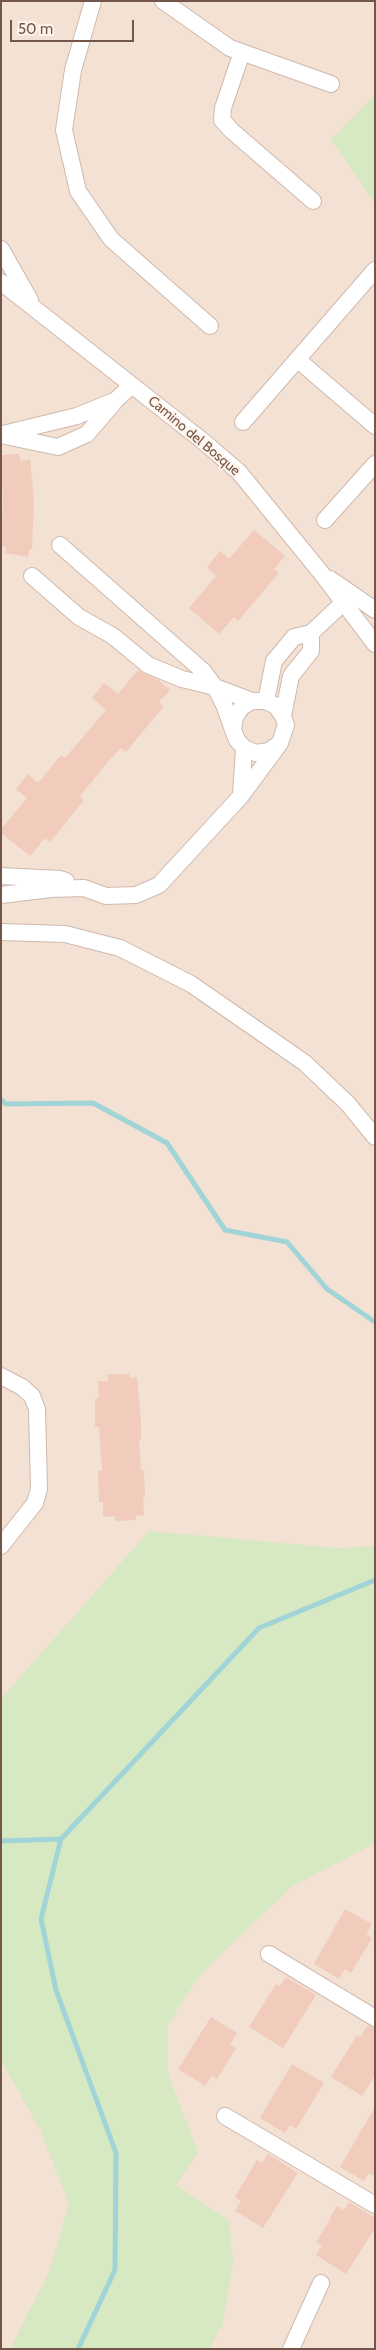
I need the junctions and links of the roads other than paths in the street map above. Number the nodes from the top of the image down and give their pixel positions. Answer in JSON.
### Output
{"nodes":[{"id":1,"x":93,"y":1,"type":"edge"},
{"id":2,"x":172,"y":4,"type":"edge"},
{"id":3,"x":242,"y":52,"type":"junction"},
{"id":4,"x":330,"y":84,"type":"dead end"},
{"id":5,"x":313,"y":201,"type":"dead end"},
{"id":6,"x":1,"y":250,"type":"edge"},
{"id":7,"x":375,"y":270,"type":"edge"},
{"id":8,"x":1,"y":282,"type":"edge"},
{"id":9,"x":35,"y":308,"type":"junction"},
{"id":10,"x":210,"y":326,"type":"dead end"},
{"id":11,"x":298,"y":360,"type":"junction"},
{"id":12,"x":132,"y":385,"type":"junction"},
{"id":13,"x":116,"y":400,"type":"junction"},
{"id":14,"x":243,"y":422,"type":"dead end"},
{"id":15,"x":375,"y":426,"type":"edge"},
{"id":16,"x":1,"y":434,"type":"edge"},
{"id":17,"x":375,"y":464,"type":"edge"},
{"id":18,"x":325,"y":520,"type":"dead end"},
{"id":19,"x":60,"y":545,"type":"dead end"},
{"id":20,"x":322,"y":574,"type":"junction"},
{"id":21,"x":32,"y":576,"type":"dead end"},
{"id":22,"x":343,"y":603,"type":"junction"},
{"id":23,"x":375,"y":610,"type":"edge"},
{"id":24,"x":311,"y":633,"type":"junction"},
{"id":25,"x":375,"y":644,"type":"edge"},
{"id":26,"x":215,"y":686,"type":"junction"},
{"id":27,"x":259,"y":701,"type":"junction"},
{"id":28,"x":284,"y":716,"type":"junction"},
{"id":29,"x":233,"y":730,"type":"junction"},
{"id":30,"x":280,"y":743,"type":"junction"},
{"id":31,"x":244,"y":748,"type":"junction"},
{"id":32,"x":242,"y":796,"type":"junction"},
{"id":33,"x":1,"y":876,"type":"edge"},
{"id":34,"x":84,"y":888,"type":"junction"},
{"id":35,"x":1,"y":895,"type":"edge"},
{"id":36,"x":1,"y":932,"type":"edge"},
{"id":37,"x":375,"y":1137,"type":"edge"},
{"id":38,"x":1,"y":1376,"type":"edge"},
{"id":39,"x":1,"y":1546,"type":"edge"},
{"id":40,"x":269,"y":1954,"type":"dead end"},
{"id":41,"x":375,"y":2018,"type":"edge"},
{"id":42,"x":225,"y":2116,"type":"dead end"},
{"id":43,"x":375,"y":2205,"type":"edge"},
{"id":44,"x":321,"y":2283,"type":"dead end"},
{"id":45,"x":291,"y":2349,"type":"edge"}],
"edges":[{"from":1,"to":10,"type":"street"},
{"from":2,"to":3,"type":"street"},
{"from":3,"to":4,"type":"street"},
{"from":3,"to":5,"type":"street"},
{"from":6,"to":9,"type":"street"},
{"from":7,"to":11,"type":"street"},
{"from":8,"to":9,"type":"street","name":"Camino del Bosque"},
{"from":9,"to":12,"type":"street","name":"Camino del Bosque"},
{"from":11,"to":14,"type":"street"},
{"from":11,"to":15,"type":"street"},
{"from":12,"to":13,"type":"street"},
{"from":12,"to":20,"type":"street","name":"Camino del Bosque"},
{"from":13,"to":16,"type":"street"},
{"from":13,"to":16,"type":"street"},
{"from":17,"to":18,"type":"street"},
{"from":19,"to":26,"type":"street"},
{"from":20,"to":22,"type":"street","name":"Camino del Bosque"},
{"from":20,"to":23,"type":"street"},
{"from":21,"to":26,"type":"street"},
{"from":22,"to":24,"type":"street"},
{"from":22,"to":25,"type":"street","name":"Camino del Bosque"},
{"from":24,"to":27,"type":"street"},
{"from":24,"to":28,"type":"street"},
{"from":26,"to":27,"type":"street"},
{"from":26,"to":29,"type":"street"},
{"from":27,"to":28,"type":"street"},
{"from":27,"to":29,"type":"street"},
{"from":28,"to":30,"type":"street"},
{"from":29,"to":31,"type":"street"},
{"from":30,"to":31,"type":"street"},
{"from":30,"to":32,"type":"street"},
{"from":31,"to":32,"type":"street"},
{"from":32,"to":34,"type":"street"},
{"from":33,"to":34,"type":"street"},
{"from":34,"to":35,"type":"street"},
{"from":36,"to":37,"type":"street"},
{"from":38,"to":39,"type":"street"},
{"from":40,"to":41,"type":"street"},
{"from":42,"to":43,"type":"street"},
{"from":44,"to":45,"type":"street"}]}
